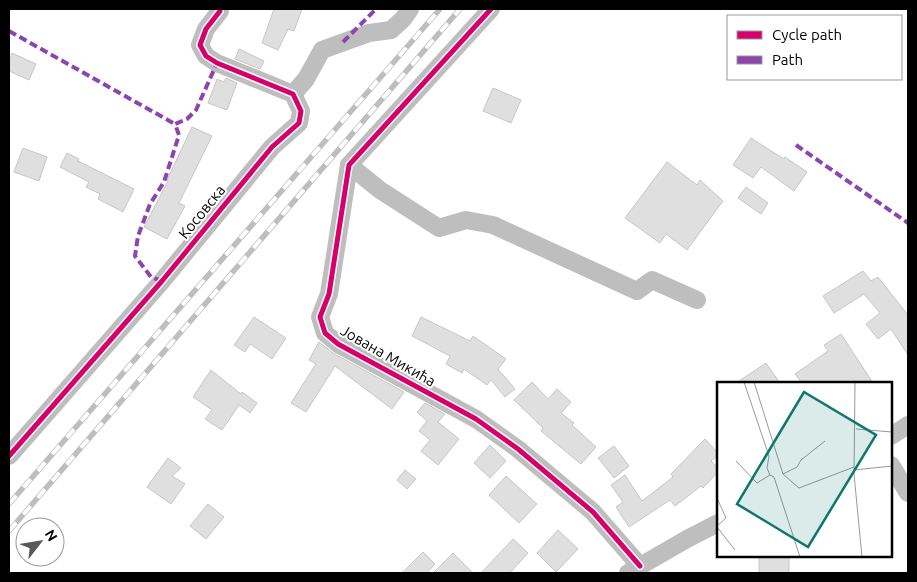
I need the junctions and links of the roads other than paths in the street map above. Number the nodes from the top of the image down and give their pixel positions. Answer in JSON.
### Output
{"nodes":[{"id":1,"x":220,"y":9,"type":"edge"},
{"id":2,"x":410,"y":9,"type":"edge"},
{"id":3,"x":491,"y":9,"type":"edge"},
{"id":4,"x":293,"y":94,"type":"junction"},
{"id":5,"x":349,"y":166,"type":"junction"},
{"id":6,"x":697,"y":300,"type":"dead end"},
{"id":7,"x":908,"y":426,"type":"edge"},
{"id":8,"x":892,"y":435,"type":"edge"},
{"id":9,"x":9,"y":456,"type":"edge"},
{"id":10,"x":892,"y":467,"type":"edge"},
{"id":11,"x":908,"y":493,"type":"edge"},
{"id":12,"x":717,"y":524,"type":"edge"},
{"id":13,"x":634,"y":570,"type":"edge"}],
"edges":[{"from":1,"to":4,"type":"street"},
{"from":2,"to":4,"type":"street"},
{"from":3,"to":5,"type":"street"},
{"from":4,"to":9,"type":"street","name":"Косовска"},
{"from":5,"to":6,"type":"street"},
{"from":5,"to":13,"type":"street","name":"Јована Микића"},
{"from":7,"to":8,"type":"street"},
{"from":10,"to":11,"type":"street"},
{"from":12,"to":13,"type":"street","name":"Јована Микића"}]}
